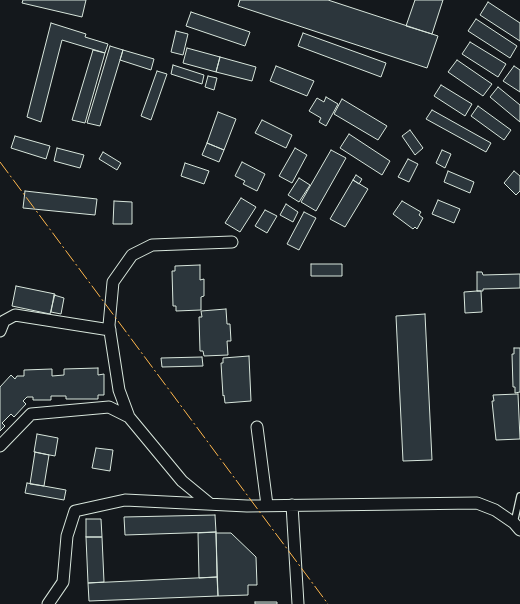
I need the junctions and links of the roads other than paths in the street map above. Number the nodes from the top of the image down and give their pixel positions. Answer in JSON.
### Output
{"nodes":[{"id":1,"x":232,"y":242,"type":"dead end"},
{"id":2,"x":110,"y":330,"type":"junction"},
{"id":3,"x":0,"y":331,"type":"edge"},
{"id":4,"x":129,"y":417,"type":"junction"},
{"id":5,"x":257,"y":427,"type":"dead end"},
{"id":6,"x":0,"y":446,"type":"edge"},
{"id":7,"x":520,"y":496,"type":"edge"},
{"id":8,"x":210,"y":504,"type":"junction"},
{"id":9,"x":267,"y":505,"type":"junction"},
{"id":10,"x":292,"y":505,"type":"junction"},
{"id":11,"x":517,"y":526,"type":"edge"},
{"id":12,"x":48,"y":604,"type":"edge"},
{"id":13,"x":298,"y":604,"type":"edge"}],
"edges":[{"from":1,"to":2,"type":"street"},
{"from":2,"to":3,"type":"street"},
{"from":2,"to":4,"type":"street"},
{"from":4,"to":6,"type":"street"},
{"from":4,"to":8,"type":"street"},
{"from":5,"to":9,"type":"street"},
{"from":7,"to":11,"type":"lane"},
{"from":8,"to":9,"type":"street"},
{"from":8,"to":12,"type":"street"},
{"from":9,"to":10,"type":"street"},
{"from":10,"to":11,"type":"street"},
{"from":10,"to":13,"type":"street"}]}
